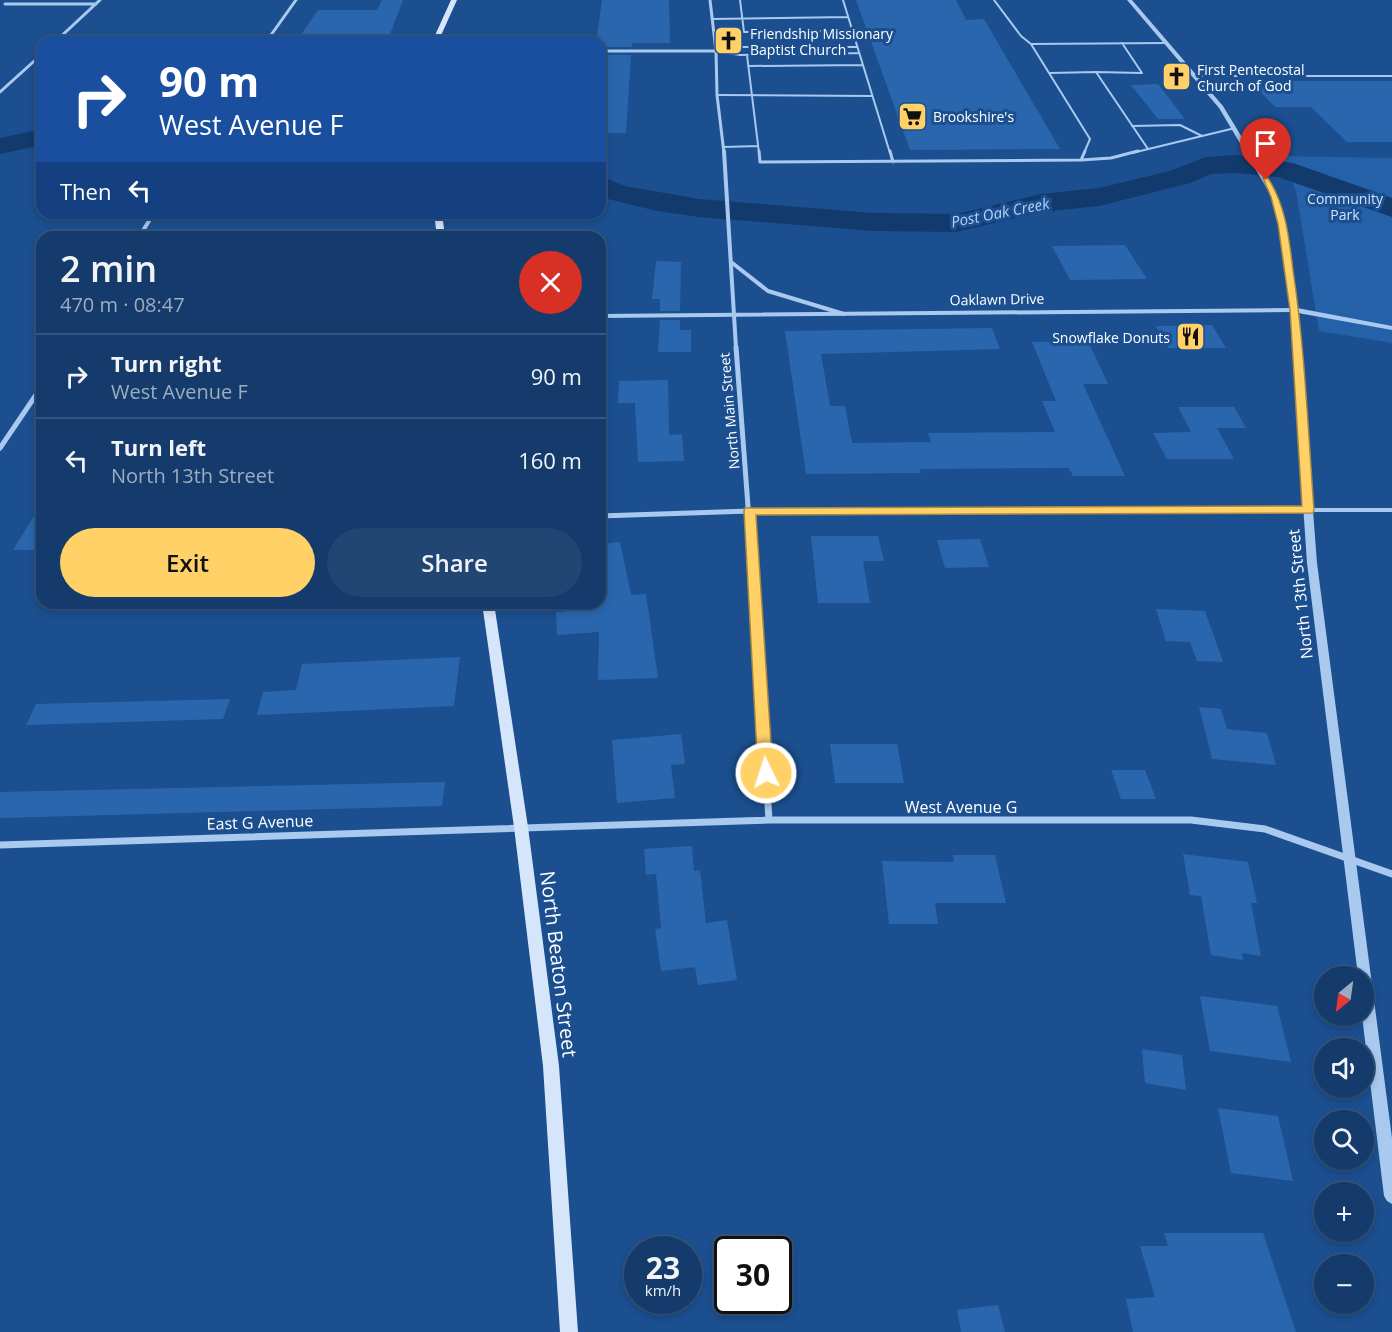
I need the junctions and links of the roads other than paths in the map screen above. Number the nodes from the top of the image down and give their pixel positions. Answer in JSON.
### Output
{"nodes":[{"id":1,"x":100,"y":0,"type":"edge"},
{"id":2,"x":296,"y":0,"type":"edge"},
{"id":3,"x":454,"y":0,"type":"edge"},
{"id":4,"x":710,"y":0,"type":"edge"},
{"id":5,"x":741,"y":0,"type":"edge"},
{"id":6,"x":843,"y":0,"type":"edge"},
{"id":7,"x":994,"y":0,"type":"edge"},
{"id":8,"x":1129,"y":0,"type":"edge"},
{"id":9,"x":5,"y":4,"type":"dead end"},
{"id":10,"x":96,"y":4,"type":"junction"},
{"id":11,"x":848,"y":17,"type":"junction"},
{"id":12,"x":712,"y":19,"type":"junction"},
{"id":13,"x":743,"y":19,"type":"junction"},
{"id":14,"x":852,"y":31,"type":"junction"},
{"id":15,"x":61,"y":36,"type":"edge"},
{"id":16,"x":270,"y":36,"type":"edge"},
{"id":17,"x":438,"y":36,"type":"edge"},
{"id":18,"x":1122,"y":43,"type":"junction"},
{"id":19,"x":1166,"y":43,"type":"junction"},
{"id":20,"x":1031,"y":44,"type":"junction"},
{"id":21,"x":857,"y":47,"type":"junction"},
{"id":22,"x":606,"y":51,"type":"edge"},
{"id":23,"x":716,"y":51,"type":"junction"},
{"id":24,"x":859,"y":53,"type":"junction"},
{"id":25,"x":747,"y":55,"type":"junction"},
{"id":26,"x":36,"y":59,"type":"edge"},
{"id":27,"x":863,"y":65,"type":"junction"},
{"id":28,"x":748,"y":66,"type":"junction"},
{"id":29,"x":1096,"y":72,"type":"junction"},
{"id":30,"x":1050,"y":73,"type":"junction"},
{"id":31,"x":1196,"y":76,"type":"junction"},
{"id":32,"x":1392,"y":76,"type":"edge"},
{"id":33,"x":0,"y":92,"type":"edge"},
{"id":34,"x":717,"y":95,"type":"junction"},
{"id":35,"x":752,"y":95,"type":"junction"},
{"id":36,"x":872,"y":96,"type":"junction"},
{"id":37,"x":1132,"y":126,"type":"junction"},
{"id":38,"x":1235,"y":128,"type":"junction"},
{"id":39,"x":1202,"y":136,"type":"junction"},
{"id":40,"x":758,"y":146,"type":"junction"},
{"id":41,"x":724,"y":147,"type":"junction"},
{"id":42,"x":1148,"y":149,"type":"junction"},
{"id":43,"x":1081,"y":160,"type":"junction"},
{"id":44,"x":892,"y":162,"type":"junction"},
{"id":45,"x":731,"y":262,"type":"junction"},
{"id":46,"x":1294,"y":310,"type":"junction"},
{"id":47,"x":733,"y":314,"type":"junction"},
{"id":48,"x":848,"y":314,"type":"junction"},
{"id":49,"x":606,"y":316,"type":"edge"},
{"id":50,"x":1392,"y":327,"type":"edge"},
{"id":51,"x":36,"y":395,"type":"edge"},
{"id":52,"x":0,"y":448,"type":"edge"},
{"id":53,"x":1308,"y":510,"type":"junction"},
{"id":54,"x":1392,"y":510,"type":"edge"},
{"id":55,"x":750,"y":511,"type":"junction"},
{"id":56,"x":606,"y":516,"type":"edge"},
{"id":57,"x":489,"y":609,"type":"edge"},
{"id":58,"x":769,"y":820,"type":"junction"},
{"id":59,"x":521,"y":827,"type":"junction"},
{"id":60,"x":0,"y":845,"type":"edge"},
{"id":61,"x":1349,"y":858,"type":"junction"},
{"id":62,"x":1392,"y":874,"type":"edge"},
{"id":63,"x":1392,"y":1196,"type":"edge"},
{"id":64,"x":569,"y":1332,"type":"edge"}],
"edges":[{"from":1,"to":10,"type":"street"},
{"from":2,"to":16,"type":"street"},
{"from":3,"to":17,"type":"main road"},
{"from":4,"to":12,"type":"street","name":"North Main Street"},
{"from":5,"to":13,"type":"lane"},
{"from":6,"to":11,"type":"lane"},
{"from":7,"to":20,"type":"lane"},
{"from":8,"to":19,"type":"street","name":"North 13th Street"},
{"from":9,"to":10,"type":"street"},
{"from":10,"to":15,"type":"street"},
{"from":11,"to":13,"type":"lane"},
{"from":11,"to":14,"type":"lane"},
{"from":12,"to":13,"type":"lane"},
{"from":12,"to":23,"type":"street","name":"North Main Street"},
{"from":13,"to":14,"type":"lane"},
{"from":14,"to":21,"type":"lane"},
{"from":18,"to":19,"type":"lane"},
{"from":18,"to":20,"type":"lane"},
{"from":18,"to":29,"type":"lane"},
{"from":19,"to":31,"type":"street","name":"North 13th Street"},
{"from":20,"to":30,"type":"lane"},
{"from":21,"to":23,"type":"lane"},
{"from":21,"to":24,"type":"lane"},
{"from":22,"to":23,"type":"street"},
{"from":23,"to":25,"type":"lane"},
{"from":23,"to":34,"type":"street","name":"North Main Street"},
{"from":24,"to":25,"type":"lane"},
{"from":24,"to":27,"type":"lane"},
{"from":25,"to":28,"type":"lane"},
{"from":26,"to":33,"type":"street"},
{"from":27,"to":28,"type":"lane"},
{"from":27,"to":36,"type":"lane"},
{"from":28,"to":35,"type":"lane"},
{"from":29,"to":30,"type":"lane"},
{"from":29,"to":37,"type":"lane"},
{"from":30,"to":43,"type":"lane"},
{"from":31,"to":32,"type":"lane"},
{"from":31,"to":38,"type":"street","name":"North 13th Street"},
{"from":34,"to":35,"type":"lane"},
{"from":34,"to":41,"type":"street","name":"North Main Street"},
{"from":35,"to":36,"type":"lane"},
{"from":35,"to":40,"type":"lane"},
{"from":36,"to":44,"type":"lane"},
{"from":37,"to":39,"type":"lane"},
{"from":37,"to":42,"type":"lane"},
{"from":38,"to":39,"type":"lane"},
{"from":38,"to":46,"type":"street","name":"North 13th Street"},
{"from":39,"to":42,"type":"lane"},
{"from":40,"to":41,"type":"lane"},
{"from":40,"to":44,"type":"lane"},
{"from":41,"to":45,"type":"street","name":"North Main Street"},
{"from":42,"to":43,"type":"lane"},
{"from":43,"to":44,"type":"lane"},
{"from":45,"to":47,"type":"street","name":"North Main Street"},
{"from":45,"to":48,"type":"street"},
{"from":46,"to":48,"type":"street","name":"Oaklawn Drive"},
{"from":46,"to":50,"type":"street","name":"Oaklawn Drive"},
{"from":46,"to":53,"type":"street","name":"North 13th Street"},
{"from":47,"to":48,"type":"street","name":"Oaklawn Drive"},
{"from":47,"to":49,"type":"street","name":"Oaklawn Drive"},
{"from":47,"to":55,"type":"street","name":"North Main Street"},
{"from":51,"to":52,"type":"street"},
{"from":53,"to":54,"type":"lane"},
{"from":53,"to":55,"type":"street"},
{"from":53,"to":61,"type":"street","name":"North 13th Street"},
{"from":55,"to":56,"type":"street"},
{"from":55,"to":58,"type":"street","name":"North Main Street"},
{"from":57,"to":59,"type":"main road","name":"North Beaton Street"},
{"from":58,"to":59,"type":"street","name":"West Avenue G"},
{"from":58,"to":61,"type":"street","name":"West Avenue G"},
{"from":59,"to":60,"type":"street","name":"East G Avenue"},
{"from":59,"to":64,"type":"main road","name":"North Beaton Street"},
{"from":61,"to":62,"type":"street","name":"West Avenue G"},
{"from":61,"to":63,"type":"street","name":"North 13th Street"}]}
